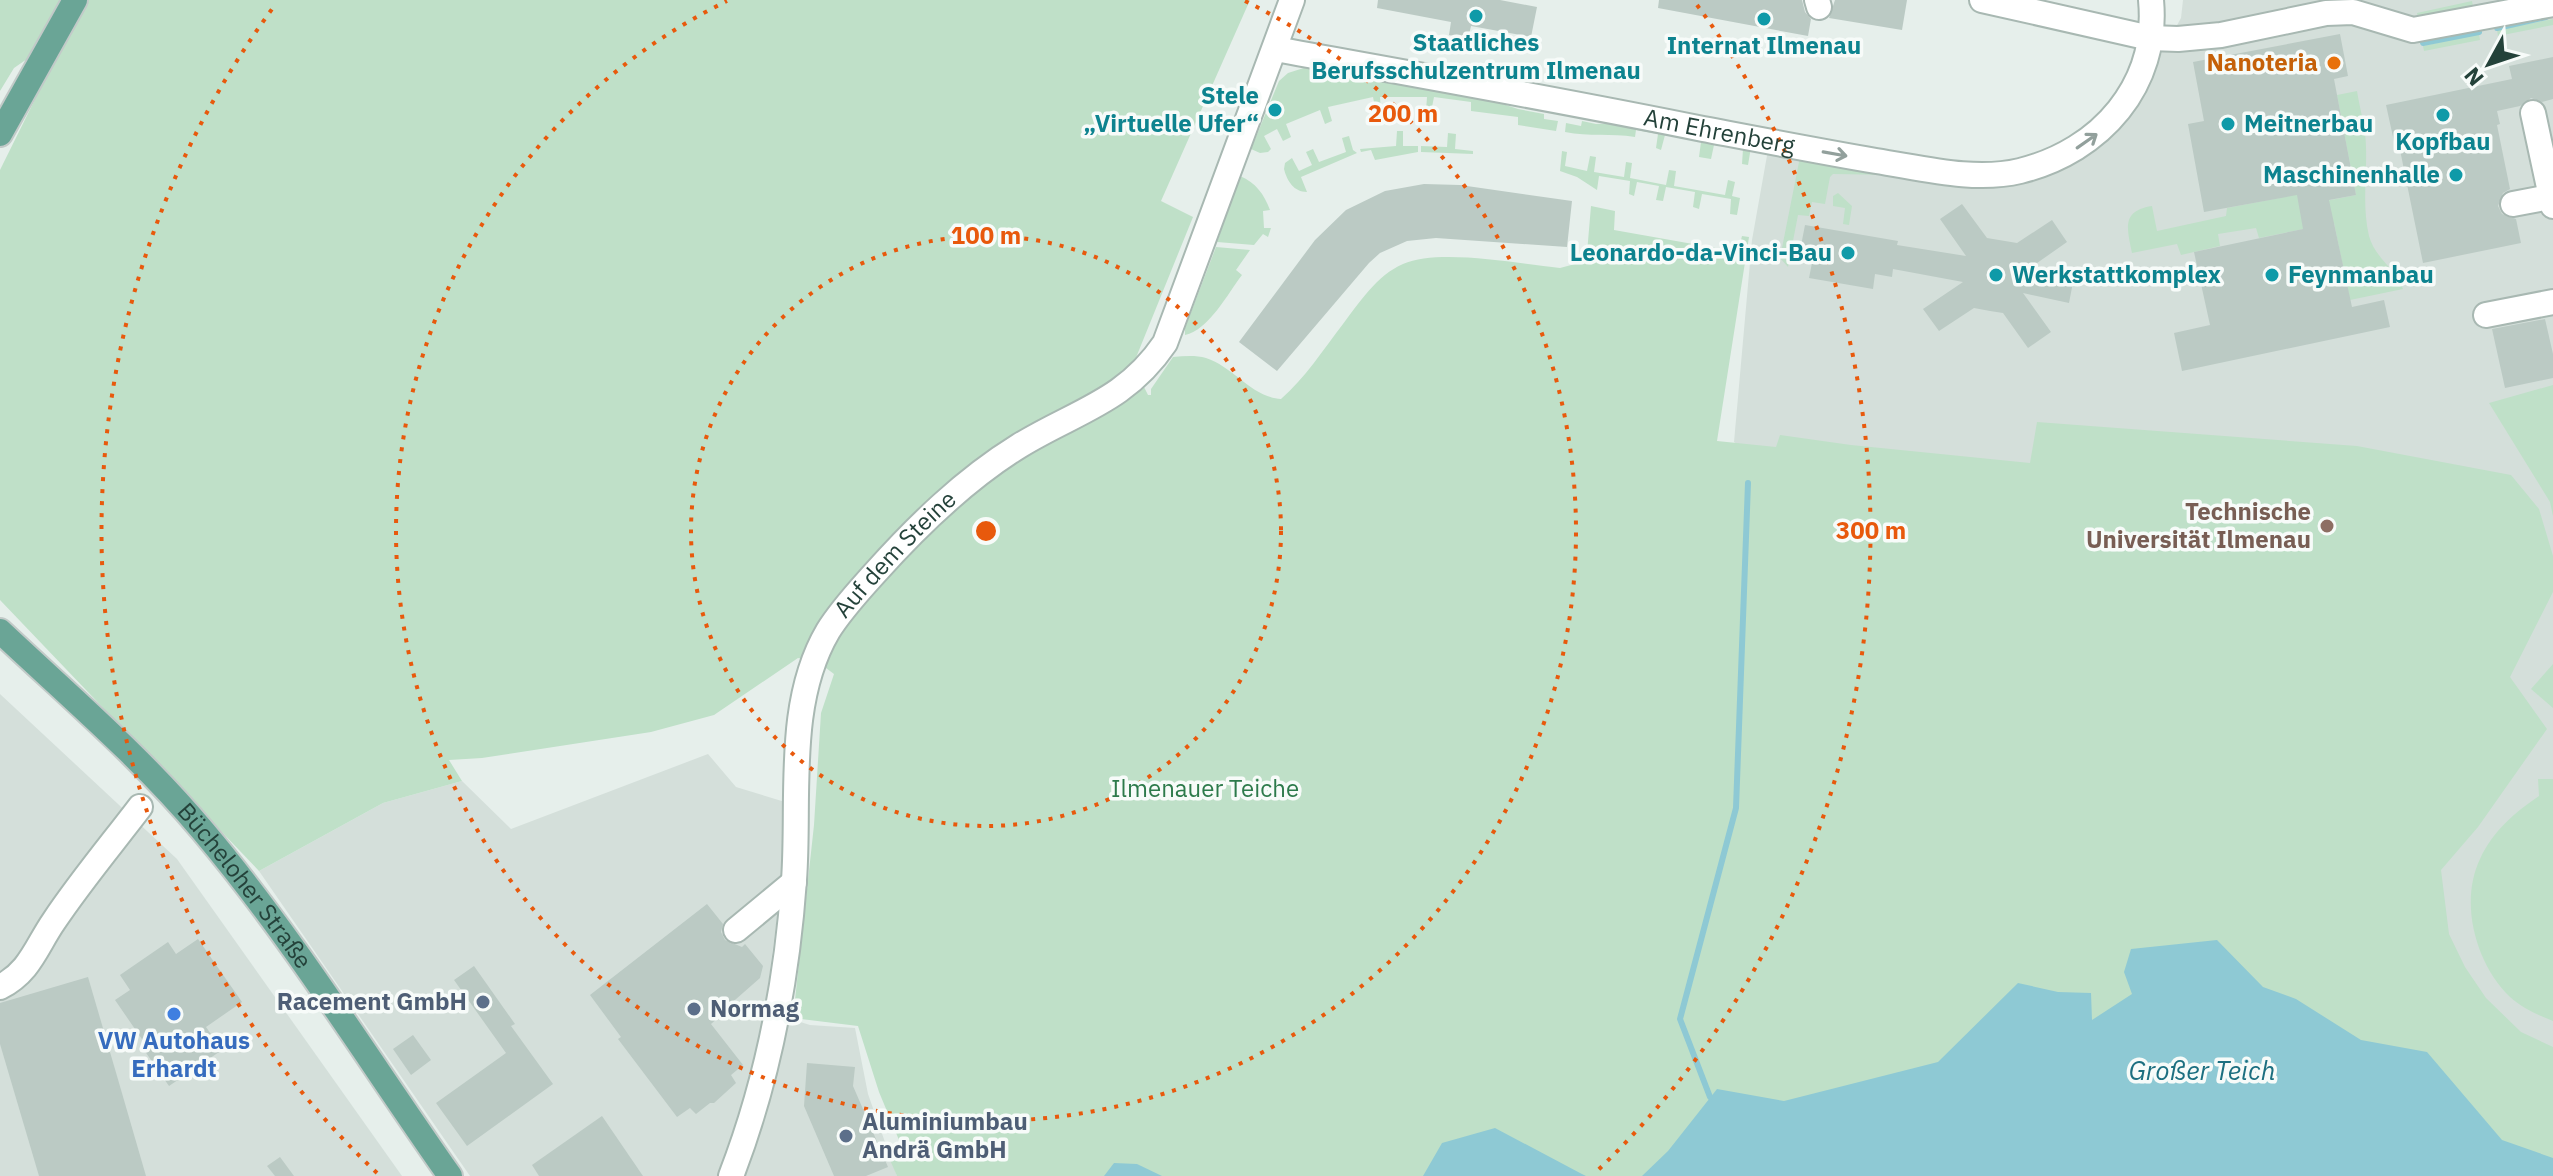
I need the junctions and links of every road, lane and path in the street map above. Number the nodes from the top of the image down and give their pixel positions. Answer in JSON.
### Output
{"nodes":[{"id":1,"x":75,"y":0,"type":"edge"},
{"id":2,"x":1292,"y":0,"type":"edge"},
{"id":3,"x":1982,"y":0,"type":"edge"},
{"id":4,"x":2151,"y":0,"type":"edge"},
{"id":5,"x":2553,"y":4,"type":"edge"},
{"id":6,"x":2150,"y":38,"type":"junction"},
{"id":7,"x":1275,"y":49,"type":"junction"},
{"id":8,"x":2533,"y":113,"type":"dead end"},
{"id":9,"x":0,"y":134,"type":"edge"},
{"id":10,"x":2551,"y":202,"type":"edge"},
{"id":11,"x":2513,"y":204,"type":"dead end"},
{"id":12,"x":2553,"y":302,"type":"edge"},
{"id":13,"x":2486,"y":315,"type":"dead end"},
{"id":14,"x":0,"y":631,"type":"edge"},
{"id":15,"x":140,"y":807,"type":"dead end"},
{"id":16,"x":794,"y":882,"type":"junction"},
{"id":17,"x":736,"y":930,"type":"dead end"},
{"id":18,"x":0,"y":987,"type":"edge"},
{"id":19,"x":450,"y":1176,"type":"edge"},
{"id":20,"x":731,"y":1176,"type":"edge"}],
"edges":[{"from":1,"to":9,"type":"main road"},
{"from":2,"to":7,"type":"street"},
{"from":3,"to":6,"type":"street"},
{"from":4,"to":6,"type":"street","name":"Am Ehrenberg"},
{"from":5,"to":6,"type":"street"},
{"from":7,"to":6,"type":"street","name":"Am Ehrenberg","one_way":true},
{"from":7,"to":16,"type":"street","name":"Auf dem Steine"},
{"from":8,"to":10,"type":"street"},
{"from":10,"to":11,"type":"street"},
{"from":12,"to":13,"type":"street"},
{"from":14,"to":19,"type":"main road","name":"Bücheloher Straße"},
{"from":15,"to":18,"type":"street"},
{"from":16,"to":17,"type":"street"},
{"from":16,"to":20,"type":"street","name":"Auf dem Steine"}]}
